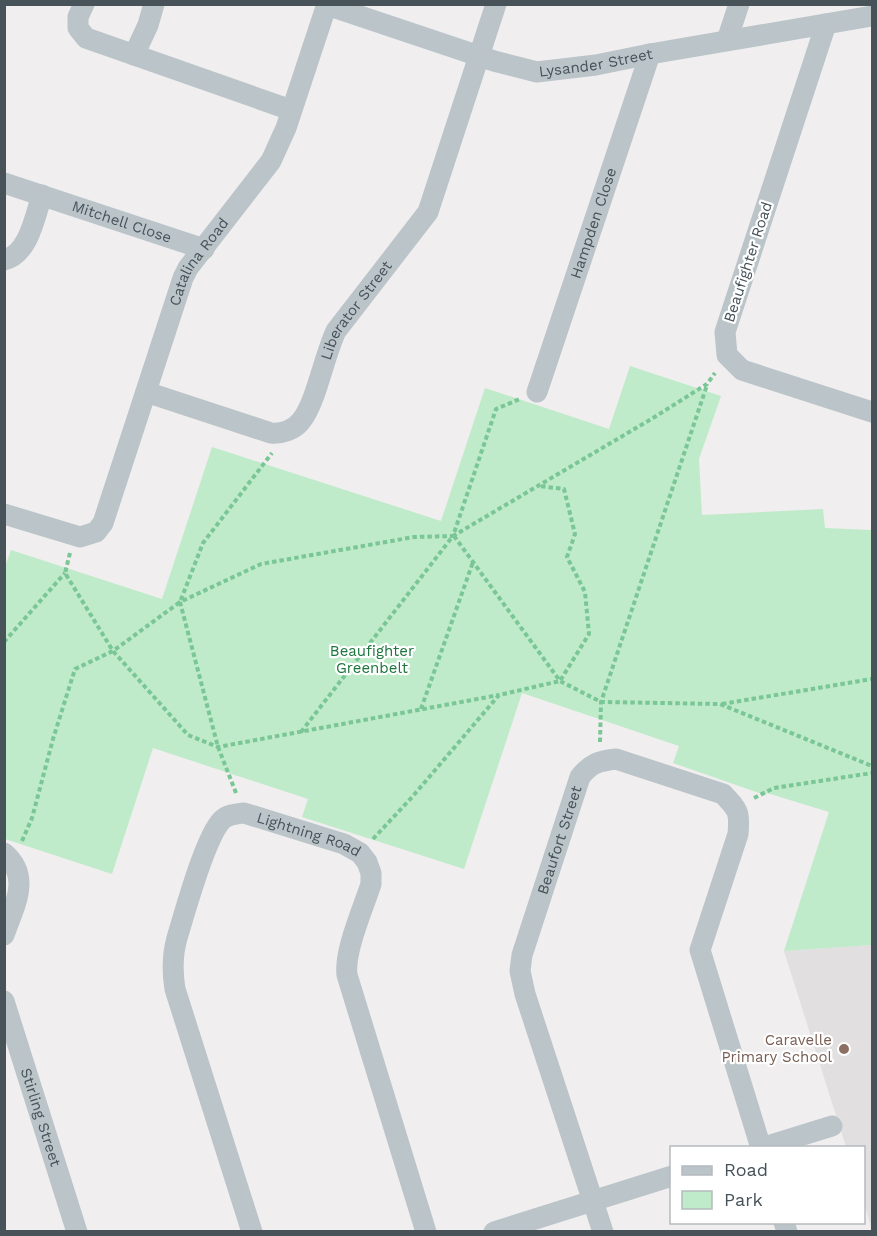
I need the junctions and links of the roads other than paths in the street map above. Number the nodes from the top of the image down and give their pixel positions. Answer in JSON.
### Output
{"nodes":[{"id":1,"x":84,"y":4,"type":"edge"},
{"id":2,"x":154,"y":4,"type":"edge"},
{"id":3,"x":496,"y":4,"type":"edge"},
{"id":4,"x":739,"y":4,"type":"edge"},
{"id":5,"x":327,"y":5,"type":"edge"},
{"id":6,"x":873,"y":16,"type":"edge"},
{"id":7,"x":825,"y":24,"type":"junction"},
{"id":8,"x":727,"y":40,"type":"junction"},
{"id":9,"x":650,"y":54,"type":"junction"},
{"id":10,"x":134,"y":55,"type":"junction"},
{"id":11,"x":479,"y":55,"type":"junction"},
{"id":12,"x":291,"y":110,"type":"junction"},
{"id":13,"x":4,"y":183,"type":"edge"},
{"id":14,"x":42,"y":195,"type":"junction"},
{"id":15,"x":204,"y":249,"type":"junction"},
{"id":16,"x":4,"y":260,"type":"edge"},
{"id":17,"x":146,"y":392,"type":"junction"},
{"id":18,"x":537,"y":392,"type":"road end"},
{"id":19,"x":871,"y":406,"type":"edge"},
{"id":20,"x":4,"y":514,"type":"edge"},
{"id":21,"x":9,"y":857,"type":"edge"},
{"id":22,"x":4,"y":935,"type":"edge"},
{"id":23,"x":4,"y":1001,"type":"edge"},
{"id":24,"x":832,"y":1126,"type":"dead end"},
{"id":25,"x":761,"y":1146,"type":"edge"},
{"id":26,"x":764,"y":1146,"type":"edge"},
{"id":27,"x":670,"y":1177,"type":"edge"},
{"id":28,"x":593,"y":1202,"type":"junction"},
{"id":29,"x":77,"y":1232,"type":"edge"},
{"id":30,"x":252,"y":1232,"type":"edge"},
{"id":31,"x":426,"y":1232,"type":"edge"},
{"id":32,"x":494,"y":1232,"type":"edge"},
{"id":33,"x":603,"y":1232,"type":"edge"}],
"edges":[{"from":1,"to":10,"type":"street"},
{"from":2,"to":10,"type":"street"},
{"from":3,"to":11,"type":"street","name":"Liberator Street"},
{"from":4,"to":8,"type":"street"},
{"from":5,"to":11,"type":"street","name":"Lysander Street"},
{"from":5,"to":12,"type":"street","name":"Catalina Road"},
{"from":6,"to":7,"type":"street","name":"Lysander Street"},
{"from":7,"to":8,"type":"street","name":"Lysander Street"},
{"from":7,"to":19,"type":"street","name":"Beaufighter Road"},
{"from":8,"to":9,"type":"street","name":"Lysander Street"},
{"from":9,"to":11,"type":"street","name":"Lysander Street"},
{"from":9,"to":18,"type":"street","name":"Hampden Close"},
{"from":10,"to":12,"type":"street"},
{"from":11,"to":17,"type":"street","name":"Liberator Street"},
{"from":12,"to":15,"type":"street","name":"Catalina Road"},
{"from":13,"to":14,"type":"street","name":"Mitchell Close"},
{"from":14,"to":15,"type":"street","name":"Mitchell Close"},
{"from":14,"to":16,"type":"street"},
{"from":15,"to":17,"type":"street","name":"Catalina Road"},
{"from":17,"to":20,"type":"street","name":"Catalina Road"},
{"from":21,"to":22,"type":"street"},
{"from":23,"to":29,"type":"street","name":"Stirling Street"},
{"from":24,"to":26,"type":"street"},
{"from":25,"to":28,"type":"street","name":"Beaufort Street"},
{"from":27,"to":28,"type":"street"},
{"from":28,"to":32,"type":"street"},
{"from":28,"to":33,"type":"street","name":"Beaufort Street"},
{"from":30,"to":31,"type":"street","name":"Lightning Road"}]}
